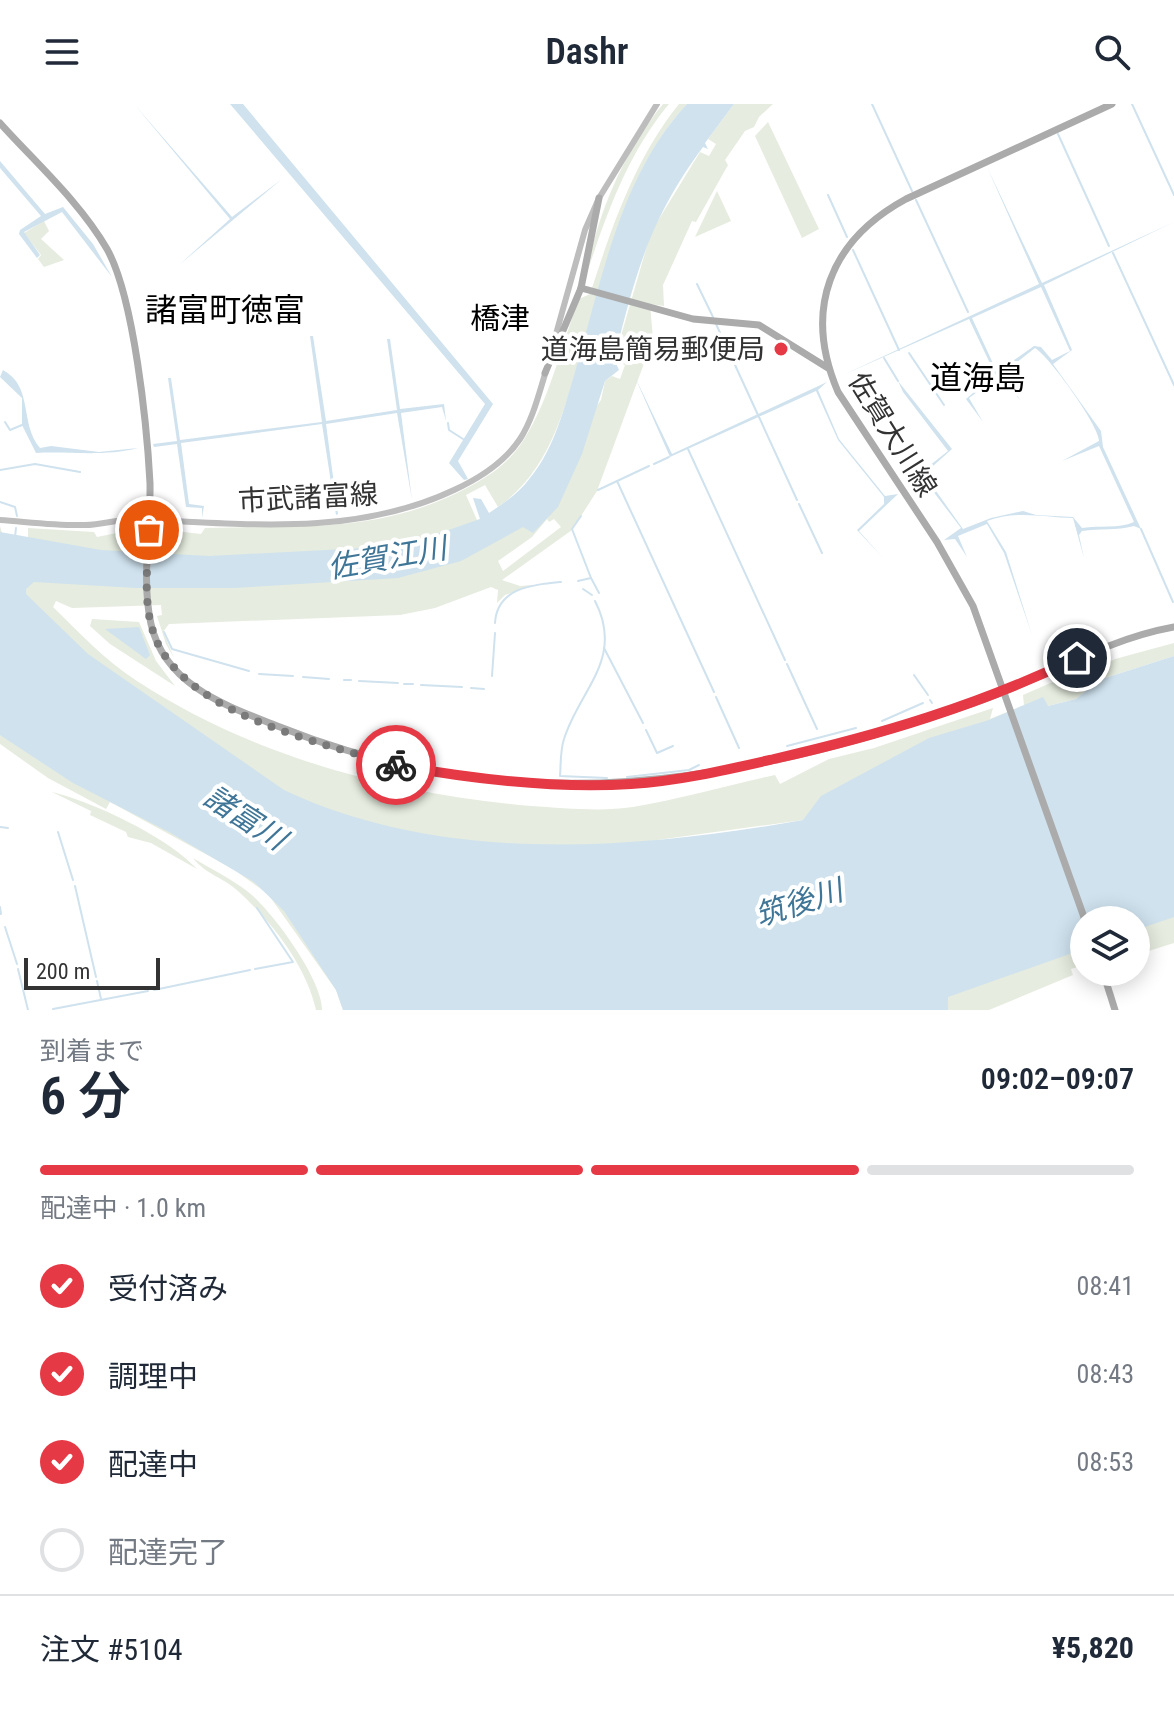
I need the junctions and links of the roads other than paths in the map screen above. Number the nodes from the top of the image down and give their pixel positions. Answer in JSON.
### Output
{"nodes":[{"id":1,"x":657,"y":104,"type":"edge"},
{"id":2,"x":1112,"y":104,"type":"edge"},
{"id":3,"x":0,"y":123,"type":"edge"},
{"id":4,"x":599,"y":198,"type":"junction"},
{"id":5,"x":581,"y":288,"type":"junction"},
{"id":6,"x":828,"y":368,"type":"junction"},
{"id":7,"x":545,"y":373,"type":"junction"},
{"id":8,"x":0,"y":520,"type":"edge"},
{"id":9,"x":150,"y":520,"type":"junction"},
{"id":10,"x":1174,"y":627,"type":"edge"},
{"id":11,"x":1007,"y":696,"type":"junction"},
{"id":12,"x":1080,"y":906,"type":"edge"},
{"id":13,"x":1107,"y":986,"type":"edge"},
{"id":14,"x":1115,"y":1010,"type":"edge"}],
"edges":[{"from":1,"to":4,"type":"main road","name":"市武諸富線"},
{"from":2,"to":6,"type":"main road","name":"佐賀大川線"},
{"from":3,"to":9,"type":"main road"},
{"from":4,"to":5,"type":"main road"},
{"from":4,"to":7,"type":"main road","name":"市武諸富線"},
{"from":5,"to":6,"type":"main road"},
{"from":5,"to":7,"type":"main road"},
{"from":6,"to":11,"type":"main road","name":"佐賀大川線"},
{"from":7,"to":9,"type":"main road","name":"市武諸富線"},
{"from":8,"to":9,"type":"main road","name":"市武諸富線"},
{"from":9,"to":11,"type":"main road"},
{"from":10,"to":11,"type":"main road"},
{"from":11,"to":12,"type":"main road","name":"佐賀大川線"},
{"from":13,"to":14,"type":"main road"}]}
